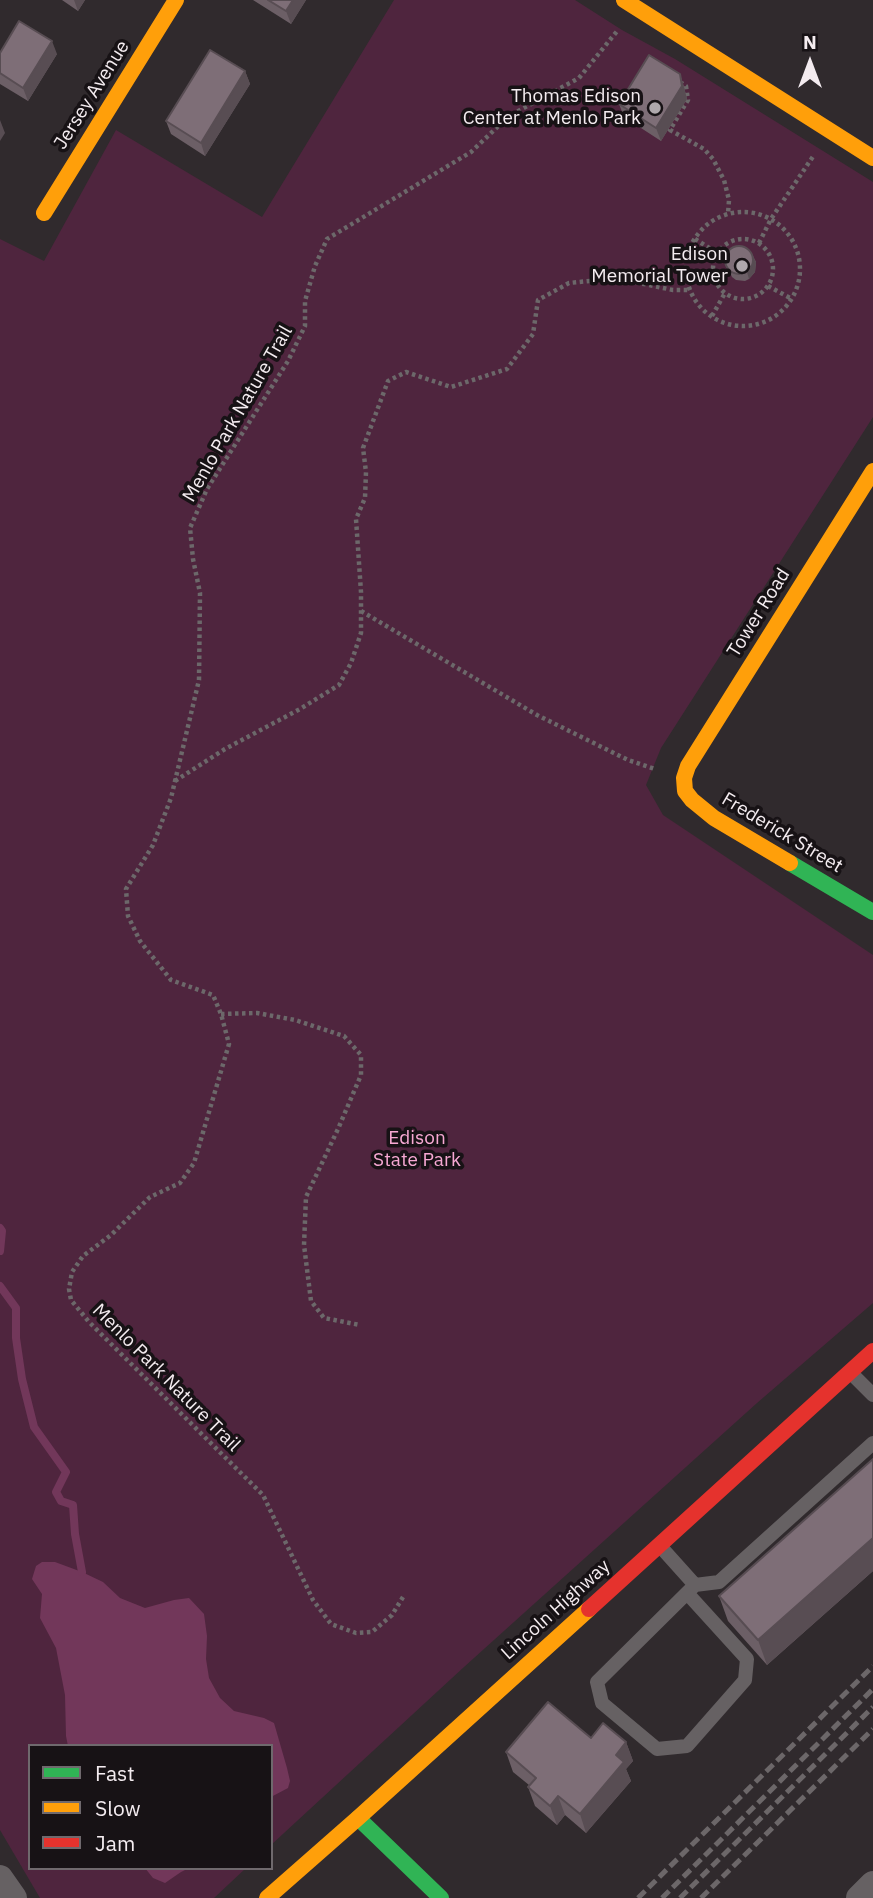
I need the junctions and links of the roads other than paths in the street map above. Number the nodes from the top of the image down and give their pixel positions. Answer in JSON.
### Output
{"nodes":[{"id":1,"x":176,"y":0,"type":"edge"},
{"id":2,"x":628,"y":3,"type":"edge"},
{"id":3,"x":665,"y":10,"type":"edge"},
{"id":4,"x":873,"y":158,"type":"edge"},
{"id":5,"x":44,"y":213,"type":"dead end"},
{"id":6,"x":873,"y":471,"type":"edge"},
{"id":7,"x":684,"y":778,"type":"joint"},
{"id":8,"x":873,"y":912,"type":"edge"},
{"id":9,"x":873,"y":1351,"type":"edge"},
{"id":10,"x":850,"y":1372,"type":"junction"},
{"id":11,"x":873,"y":1395,"type":"edge"},
{"id":12,"x":873,"y":1443,"type":"edge"},
{"id":13,"x":659,"y":1545,"type":"junction"},
{"id":14,"x":691,"y":1589,"type":"junction"},
{"id":15,"x":358,"y":1818,"type":"junction"},
{"id":16,"x":0,"y":1878,"type":"edge"},
{"id":17,"x":873,"y":1884,"type":"edge"},
{"id":18,"x":14,"y":1898,"type":"edge"},
{"id":19,"x":267,"y":1898,"type":"edge"},
{"id":20,"x":441,"y":1898,"type":"edge"},
{"id":21,"x":859,"y":1898,"type":"edge"}],
"edges":[{"from":1,"to":5,"type":"street","name":"Jersey Avenue"},
{"from":2,"to":3,"type":"street"},
{"from":3,"to":4,"type":"street"},
{"from":6,"to":7,"type":"street","name":"Tower Road"},
{"from":7,"to":8,"type":"street","name":"Frederick Street"},
{"from":9,"to":10,"type":"street","name":"Lincoln Highway"},
{"from":10,"to":11,"type":"lane"},
{"from":10,"to":13,"type":"street","name":"Lincoln Highway"},
{"from":12,"to":14,"type":"lane"},
{"from":13,"to":14,"type":"lane"},
{"from":13,"to":15,"type":"street","name":"Lincoln Highway"},
{"from":14,"to":14,"type":"lane"},
{"from":15,"to":19,"type":"street","name":"Lincoln Highway"},
{"from":15,"to":20,"type":"street"},
{"from":16,"to":18,"type":"street"},
{"from":17,"to":21,"type":"street"}]}
